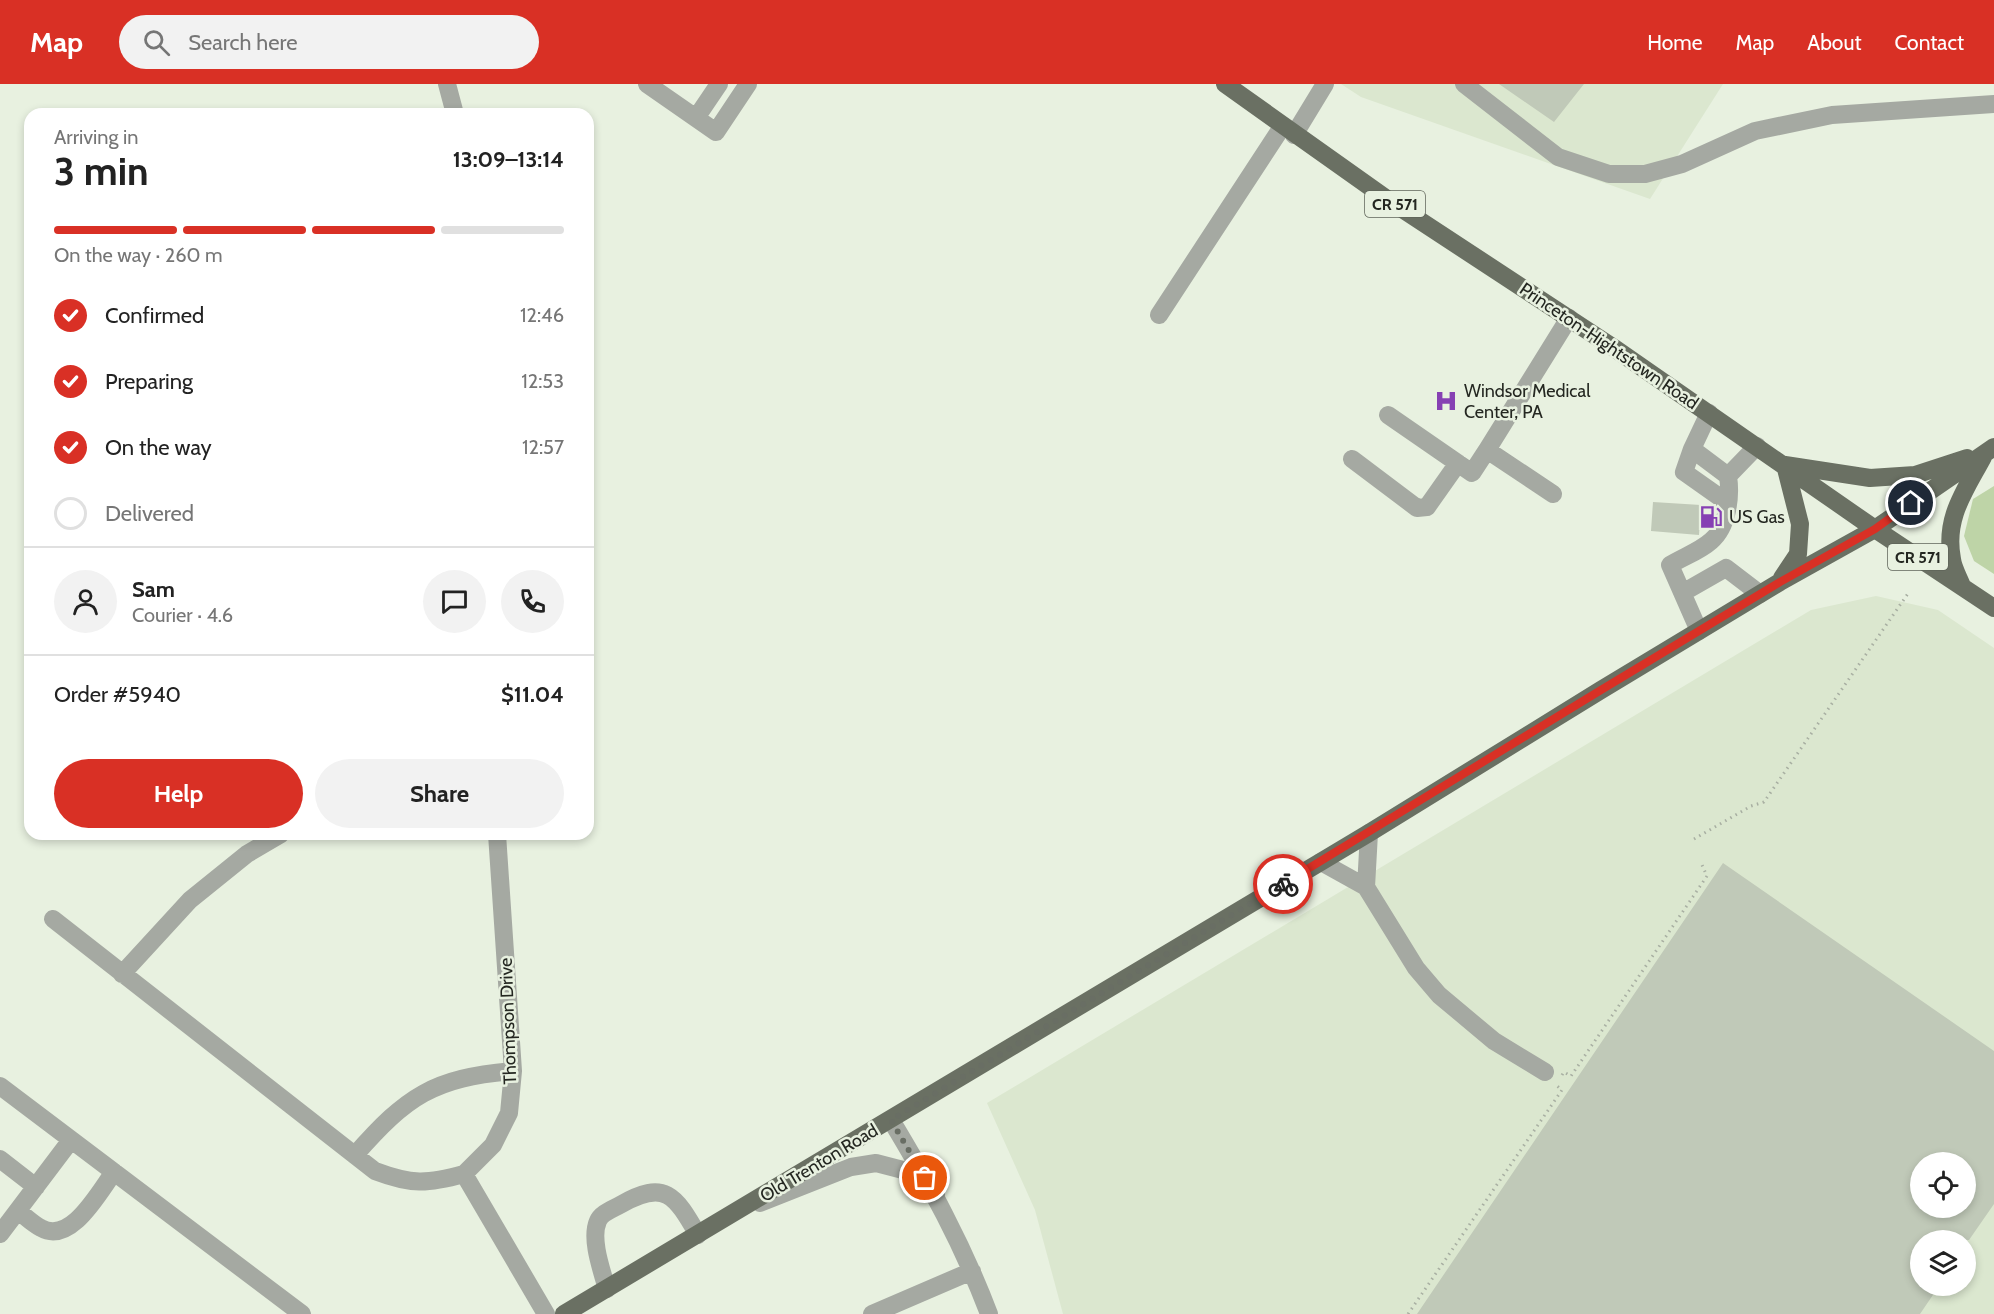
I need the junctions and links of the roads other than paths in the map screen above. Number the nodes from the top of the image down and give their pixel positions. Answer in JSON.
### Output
{"nodes":[{"id":1,"x":447,"y":84,"type":"edge"},
{"id":2,"x":719,"y":84,"type":"edge"},
{"id":3,"x":748,"y":84,"type":"edge"},
{"id":4,"x":1225,"y":84,"type":"edge"},
{"id":5,"x":1324,"y":84,"type":"edge"},
{"id":6,"x":1464,"y":84,"type":"edge"},
{"id":7,"x":649,"y":85,"type":"edge"},
{"id":8,"x":1994,"y":104,"type":"edge"},
{"id":9,"x":453,"y":108,"type":"edge"},
{"id":10,"x":696,"y":118,"type":"junction"},
{"id":11,"x":1288,"y":131,"type":"junction"},
{"id":12,"x":1159,"y":315,"type":"dead end"},
{"id":13,"x":1569,"y":318,"type":"junction"},
{"id":14,"x":1709,"y":413,"type":"junction"},
{"id":15,"x":1388,"y":415,"type":"dead end"},
{"id":16,"x":1757,"y":446,"type":"junction"},
{"id":17,"x":1692,"y":449,"type":"junction"},
{"id":18,"x":1487,"y":450,"type":"junction"},
{"id":19,"x":1990,"y":450,"type":"edge"},
{"id":20,"x":1352,"y":459,"type":"dead end"},
{"id":21,"x":1458,"y":463,"type":"junction"},
{"id":22,"x":1785,"y":465,"type":"junction"},
{"id":23,"x":1728,"y":476,"type":"junction"},
{"id":24,"x":1553,"y":494,"type":"dead end"},
{"id":25,"x":1728,"y":502,"type":"junction"},
{"id":26,"x":1875,"y":529,"type":"junction"},
{"id":27,"x":1711,"y":541,"type":"junction"},
{"id":28,"x":1726,"y":568,"type":"junction"},
{"id":29,"x":1780,"y":582,"type":"junction"},
{"id":30,"x":1962,"y":586,"type":"junction"},
{"id":31,"x":1684,"y":592,"type":"junction"},
{"id":32,"x":1760,"y":594,"type":"junction"},
{"id":33,"x":1994,"y":608,"type":"edge"},
{"id":34,"x":1700,"y":631,"type":"junction"},
{"id":35,"x":1370,"y":833,"type":"junction"},
{"id":36,"x":271,"y":840,"type":"edge"},
{"id":37,"x":497,"y":840,"type":"edge"},
{"id":38,"x":1321,"y":862,"type":"junction"},
{"id":39,"x":1366,"y":886,"type":"junction"},
{"id":40,"x":53,"y":919,"type":"dead end"},
{"id":41,"x":122,"y":974,"type":"junction"},
{"id":42,"x":513,"y":1071,"type":"junction"},
{"id":43,"x":1545,"y":1072,"type":"dead end"},
{"id":44,"x":0,"y":1086,"type":"edge"},
{"id":45,"x":891,"y":1120,"type":"junction"},
{"id":46,"x":71,"y":1140,"type":"junction"},
{"id":47,"x":355,"y":1155,"type":"junction"},
{"id":48,"x":0,"y":1159,"type":"edge"},
{"id":49,"x":114,"y":1172,"type":"junction"},
{"id":50,"x":465,"y":1174,"type":"junction"},
{"id":51,"x":36,"y":1187,"type":"junction"},
{"id":52,"x":936,"y":1195,"type":"junction"},
{"id":53,"x":18,"y":1211,"type":"junction"},
{"id":54,"x":733,"y":1214,"type":"junction"},
{"id":55,"x":0,"y":1233,"type":"edge"},
{"id":56,"x":698,"y":1235,"type":"junction"},
{"id":57,"x":972,"y":1271,"type":"junction"},
{"id":58,"x":607,"y":1289,"type":"junction"},
{"id":59,"x":302,"y":1314,"type":"edge"},
{"id":60,"x":546,"y":1314,"type":"edge"},
{"id":61,"x":564,"y":1314,"type":"edge"},
{"id":62,"x":872,"y":1314,"type":"edge"},
{"id":63,"x":989,"y":1314,"type":"edge"}],
"edges":[{"from":1,"to":9,"type":"street"},
{"from":2,"to":10,"type":"street"},
{"from":3,"to":10,"type":"street"},
{"from":4,"to":11,"type":"main road","name":"Princeton-Hightstown Road","number":"CR 571"},
{"from":5,"to":11,"type":"street"},
{"from":6,"to":8,"type":"street"},
{"from":7,"to":10,"type":"street"},
{"from":11,"to":12,"type":"street"},
{"from":11,"to":13,"type":"main road","name":"Princeton-Hightstown Road","number":"CR 571"},
{"from":13,"to":14,"type":"main road","name":"Princeton-Hightstown Road","number":"CR 571"},
{"from":13,"to":18,"type":"street"},
{"from":14,"to":16,"type":"main road","name":"Princeton-Hightstown Road","number":"CR 571"},
{"from":14,"to":17,"type":"street"},
{"from":15,"to":21,"type":"street"},
{"from":16,"to":22,"type":"main road","name":"Princeton-Hightstown Road","number":"CR 571"},
{"from":16,"to":23,"type":"street"},
{"from":17,"to":23,"type":"street"},
{"from":17,"to":25,"type":"street"},
{"from":18,"to":21,"type":"street"},
{"from":18,"to":24,"type":"street"},
{"from":19,"to":22,"type":"main road"},
{"from":19,"to":26,"type":"main road","name":"Old Trenton Road"},
{"from":19,"to":30,"type":"main road"},
{"from":20,"to":21,"type":"street"},
{"from":22,"to":26,"type":"main road","name":"Princeton-Hightstown Road","number":"CR 571"},
{"from":22,"to":29,"type":"main road"},
{"from":23,"to":25,"type":"street"},
{"from":25,"to":27,"type":"street"},
{"from":26,"to":29,"type":"main road","name":"Old Trenton Road"},
{"from":26,"to":30,"type":"main road","name":"Princeton-Hightstown Road","number":"CR 571"},
{"from":27,"to":28,"type":"street"},
{"from":27,"to":31,"type":"street"},
{"from":28,"to":31,"type":"street"},
{"from":28,"to":32,"type":"street"},
{"from":29,"to":32,"type":"main road","name":"Old Trenton Road"},
{"from":30,"to":33,"type":"main road","name":"Princeton-Hightstown Road","number":"CR 571"},
{"from":31,"to":34,"type":"street"},
{"from":32,"to":34,"type":"main road","name":"Old Trenton Road"},
{"from":34,"to":35,"type":"main road","name":"Old Trenton Road"},
{"from":35,"to":38,"type":"main road","name":"Old Trenton Road"},
{"from":35,"to":39,"type":"street"},
{"from":36,"to":41,"type":"street"},
{"from":37,"to":42,"type":"street","name":"Thompson Drive"},
{"from":38,"to":39,"type":"street"},
{"from":38,"to":45,"type":"main road","name":"Old Trenton Road"},
{"from":39,"to":43,"type":"street"},
{"from":40,"to":41,"type":"street"},
{"from":41,"to":47,"type":"street"},
{"from":42,"to":47,"type":"street"},
{"from":42,"to":50,"type":"street","name":"Thompson Drive"},
{"from":44,"to":46,"type":"street"},
{"from":45,"to":52,"type":"street"},
{"from":45,"to":54,"type":"main road","name":"Old Trenton Road"},
{"from":46,"to":49,"type":"street"},
{"from":46,"to":51,"type":"street"},
{"from":47,"to":50,"type":"street"},
{"from":48,"to":51,"type":"street"},
{"from":49,"to":53,"type":"street"},
{"from":49,"to":59,"type":"street"},
{"from":50,"to":60,"type":"street"},
{"from":51,"to":53,"type":"street"},
{"from":52,"to":54,"type":"street"},
{"from":52,"to":57,"type":"street"},
{"from":53,"to":55,"type":"street"},
{"from":54,"to":56,"type":"main road","name":"Old Trenton Road"},
{"from":56,"to":58,"type":"main road","name":"Old Trenton Road"},
{"from":56,"to":58,"type":"street"},
{"from":57,"to":62,"type":"street"},
{"from":57,"to":63,"type":"street"},
{"from":58,"to":61,"type":"main road","name":"Old Trenton Road"}]}
